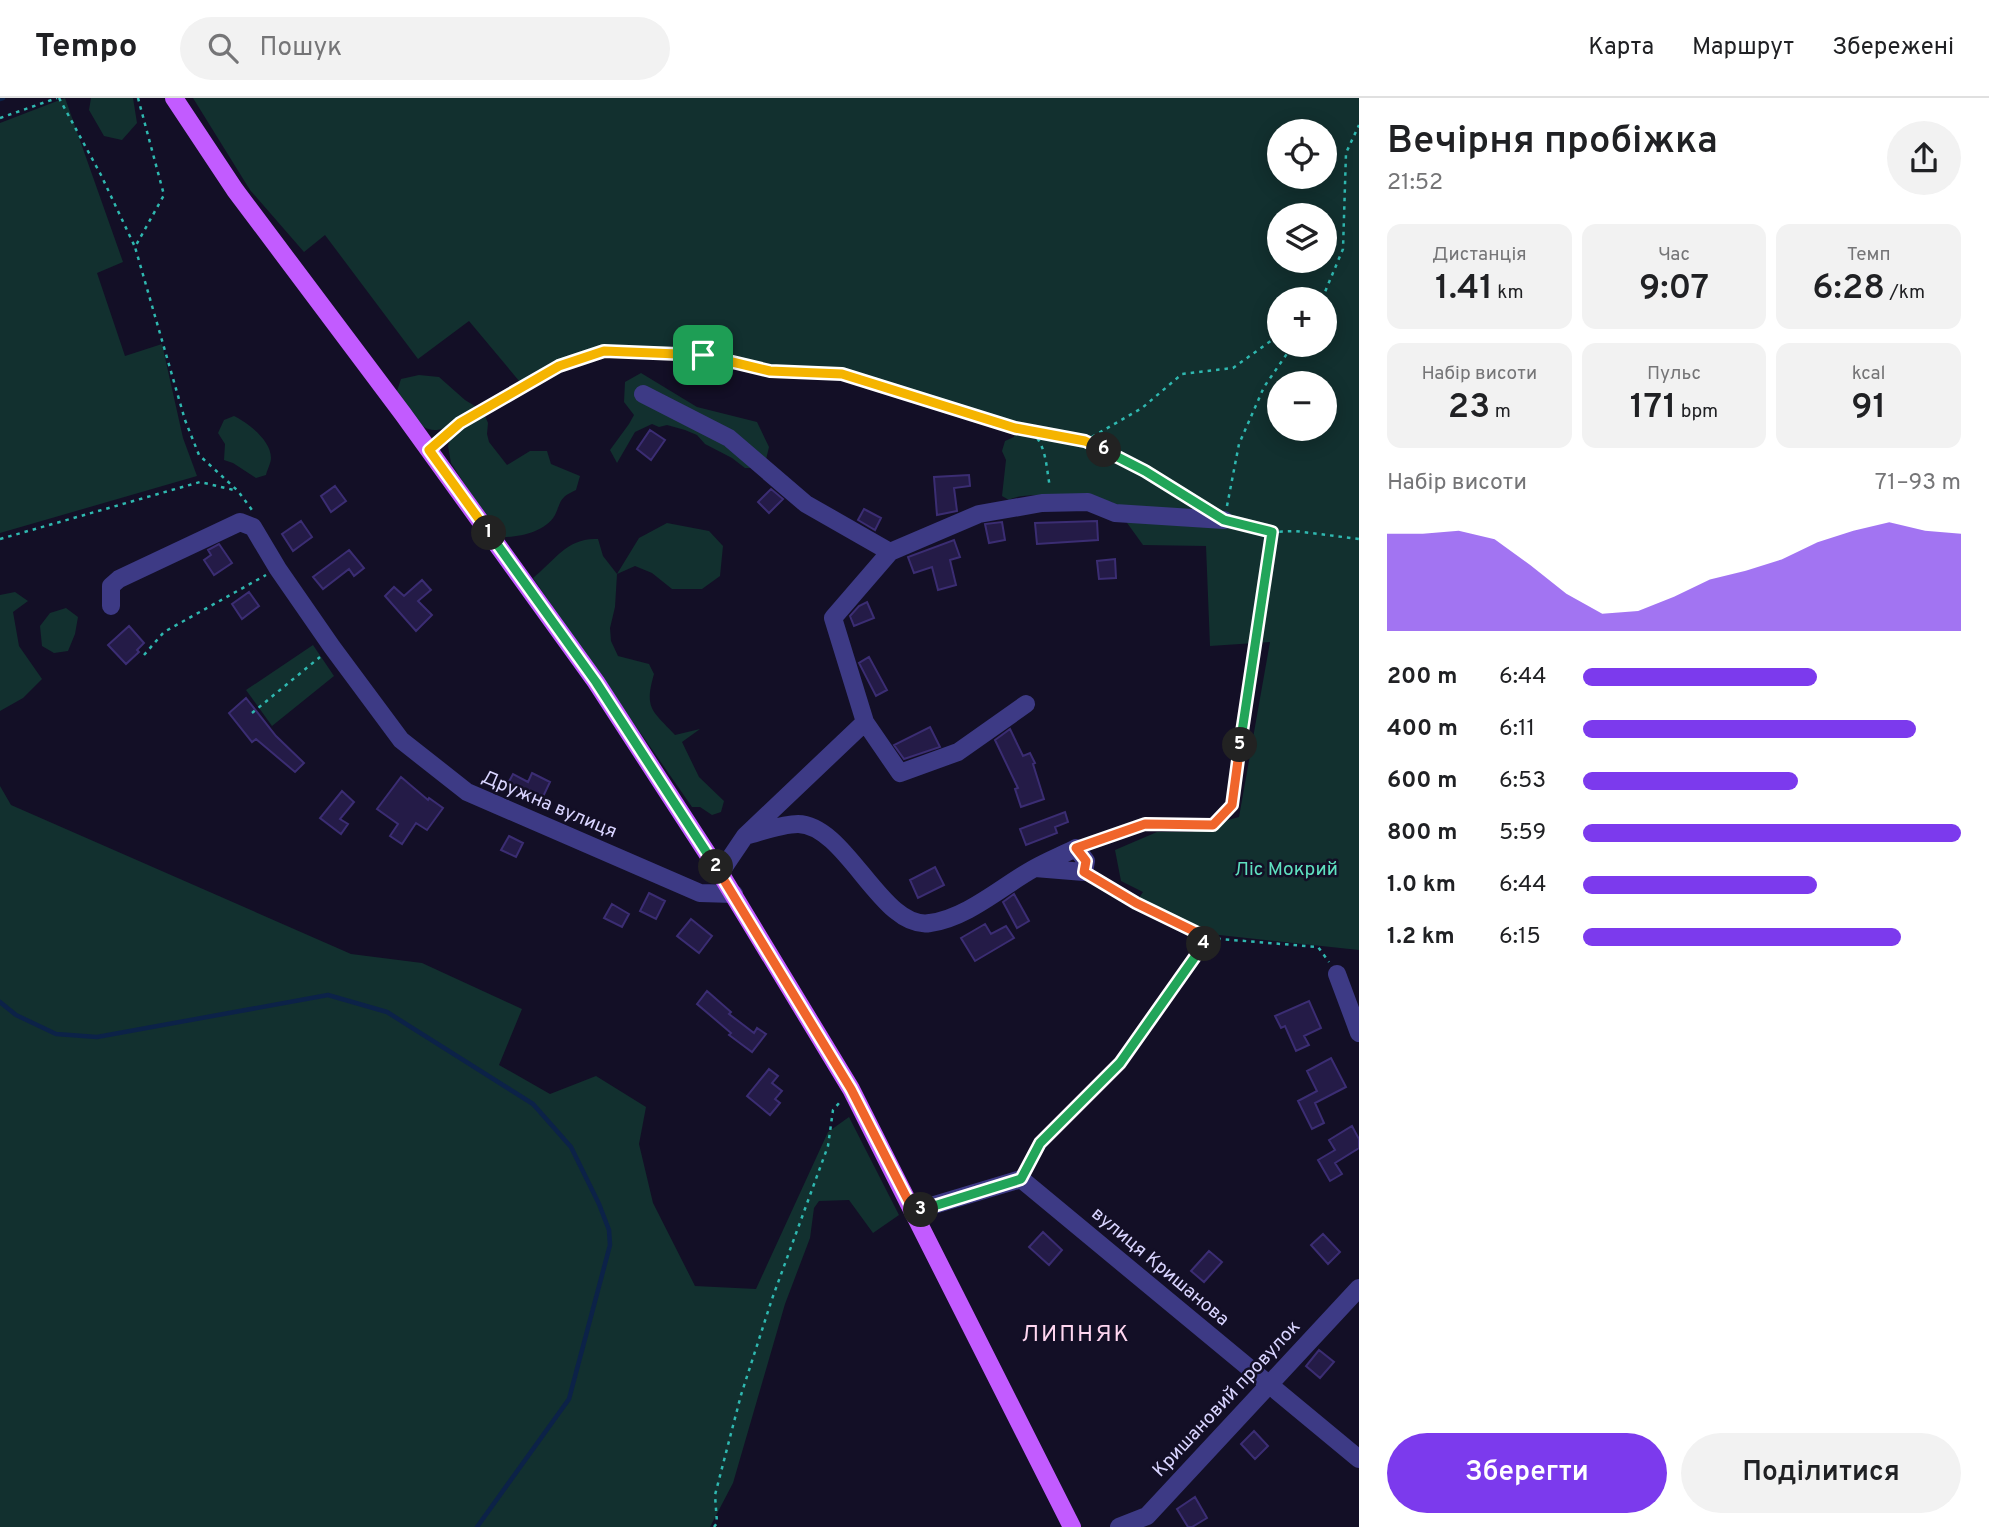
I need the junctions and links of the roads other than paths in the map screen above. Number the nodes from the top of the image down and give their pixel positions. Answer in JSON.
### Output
{"nodes":[{"id":1,"x":174,"y":98,"type":"edge"},
{"id":2,"x":643,"y":394,"type":"dead end"},
{"id":3,"x":1224,"y":520,"type":"road end"},
{"id":4,"x":890,"y":552,"type":"junction"},
{"id":5,"x":111,"y":606,"type":"dead end"},
{"id":6,"x":1026,"y":704,"type":"dead end"},
{"id":7,"x":865,"y":722,"type":"junction"},
{"id":8,"x":745,"y":836,"type":"junction"},
{"id":9,"x":1035,"y":868,"type":"junction"},
{"id":10,"x":720,"y":873,"type":"junction"},
{"id":11,"x":734,"y":894,"type":"junction"},
{"id":12,"x":1337,"y":974,"type":"road end"},
{"id":13,"x":1359,"y":1033,"type":"edge"},
{"id":14,"x":914,"y":1212,"type":"junction"},
{"id":15,"x":1359,"y":1288,"type":"edge"},
{"id":16,"x":1269,"y":1385,"type":"junction"},
{"id":17,"x":1359,"y":1459,"type":"edge"},
{"id":18,"x":1072,"y":1527,"type":"edge"},
{"id":19,"x":1119,"y":1527,"type":"edge"}],
"edges":[{"from":1,"to":10,"type":"main road"},
{"from":2,"to":4,"type":"street"},
{"from":3,"to":4,"type":"street"},
{"from":4,"to":7,"type":"street"},
{"from":5,"to":11,"type":"street","name":"Дружна вулиця"},
{"from":6,"to":7,"type":"street"},
{"from":7,"to":8,"type":"street"},
{"from":8,"to":9,"type":"street"},
{"from":8,"to":10,"type":"street"},
{"from":9,"to":9,"type":"street"},
{"from":10,"to":11,"type":"main road"},
{"from":11,"to":14,"type":"main road"},
{"from":12,"to":13,"type":"street"},
{"from":14,"to":16,"type":"street","name":"вулиця Кришанова"},
{"from":14,"to":18,"type":"main road"},
{"from":15,"to":16,"type":"street","name":"Кришановий провулок"},
{"from":16,"to":17,"type":"street","name":"вулиця Кришанова"},
{"from":16,"to":19,"type":"street","name":"Кришановий провулок"}]}
